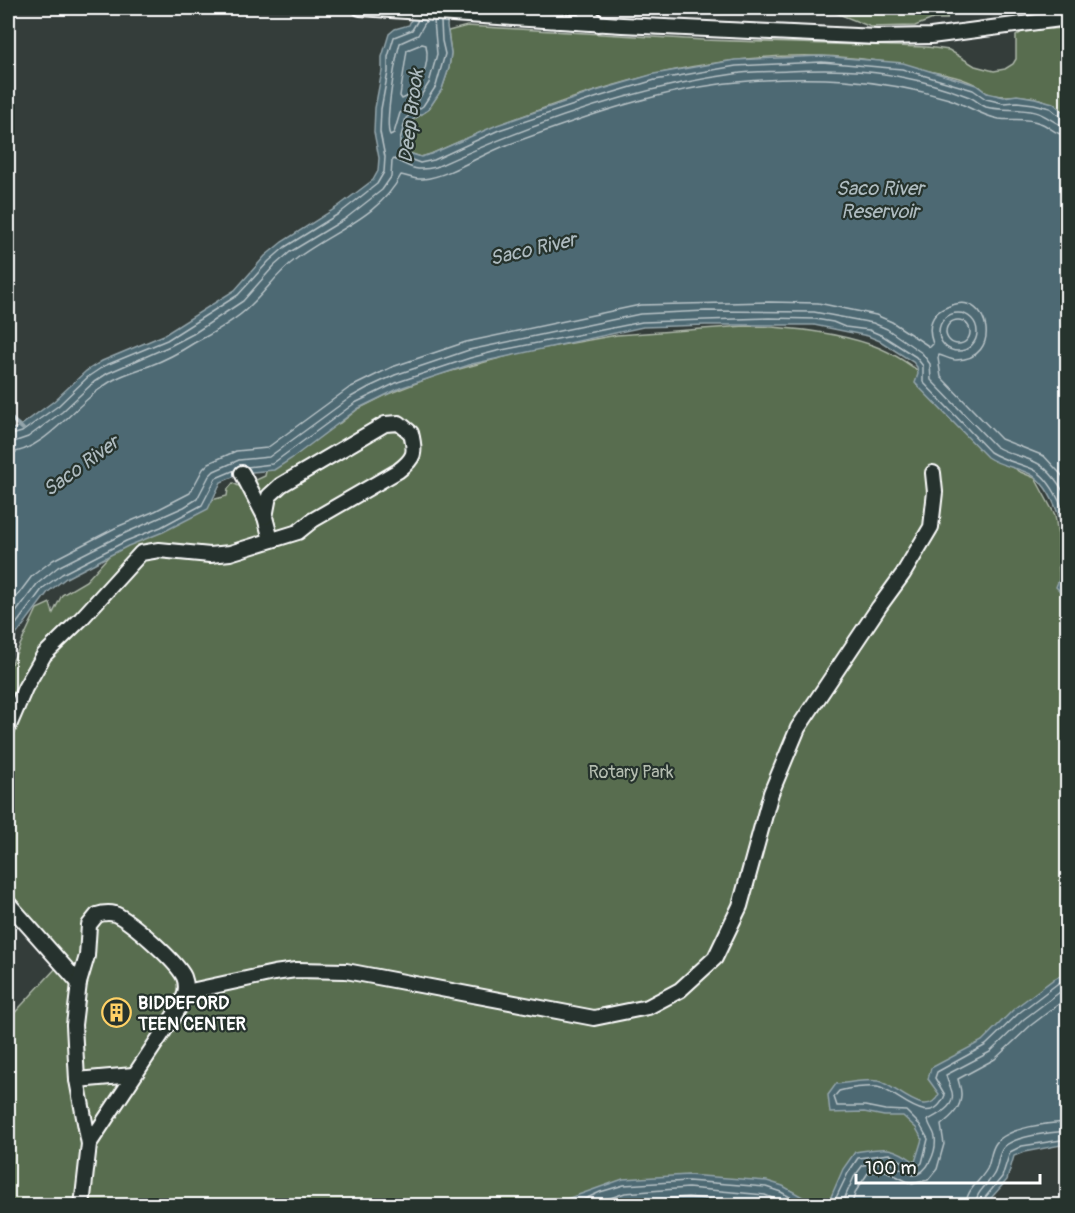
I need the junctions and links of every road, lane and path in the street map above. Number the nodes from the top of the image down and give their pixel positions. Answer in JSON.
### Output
{"nodes":[{"id":1,"x":360,"y":8,"type":"edge"},
{"id":2,"x":583,"y":8,"type":"edge"},
{"id":3,"x":378,"y":9,"type":"edge"},
{"id":4,"x":481,"y":13,"type":"edge"},
{"id":5,"x":1068,"y":18,"type":"edge"},
{"id":6,"x":598,"y":24,"type":"junction"},
{"id":7,"x":933,"y":472,"type":"dead end"},
{"id":8,"x":242,"y":473,"type":"dead end"},
{"id":9,"x":265,"y":517,"type":"junction"},
{"id":10,"x":271,"y":540,"type":"junction"},
{"id":11,"x":8,"y":729,"type":"edge"},
{"id":12,"x":8,"y":903,"type":"edge"},
{"id":13,"x":79,"y":982,"type":"junction"},
{"id":14,"x":186,"y":992,"type":"junction"},
{"id":15,"x":133,"y":1075,"type":"junction"},
{"id":16,"x":76,"y":1080,"type":"junction"},
{"id":17,"x":89,"y":1144,"type":"junction"},
{"id":18,"x":82,"y":1206,"type":"edge"}],
"edges":[{"from":1,"to":3,"type":"street"},
{"from":2,"to":6,"type":"street"},
{"from":3,"to":4,"type":"street"},
{"from":4,"to":6,"type":"street"},
{"from":5,"to":6,"type":"street"},
{"from":7,"to":14,"type":"street"},
{"from":8,"to":9,"type":"street"},
{"from":9,"to":10,"type":"street"},
{"from":9,"to":10,"type":"street"},
{"from":10,"to":11,"type":"street"},
{"from":12,"to":13,"type":"street"},
{"from":13,"to":14,"type":"street"},
{"from":13,"to":16,"type":"street"},
{"from":14,"to":15,"type":"street"},
{"from":15,"to":16,"type":"street"},
{"from":15,"to":17,"type":"street"},
{"from":16,"to":17,"type":"street"},
{"from":17,"to":18,"type":"street"}]}
